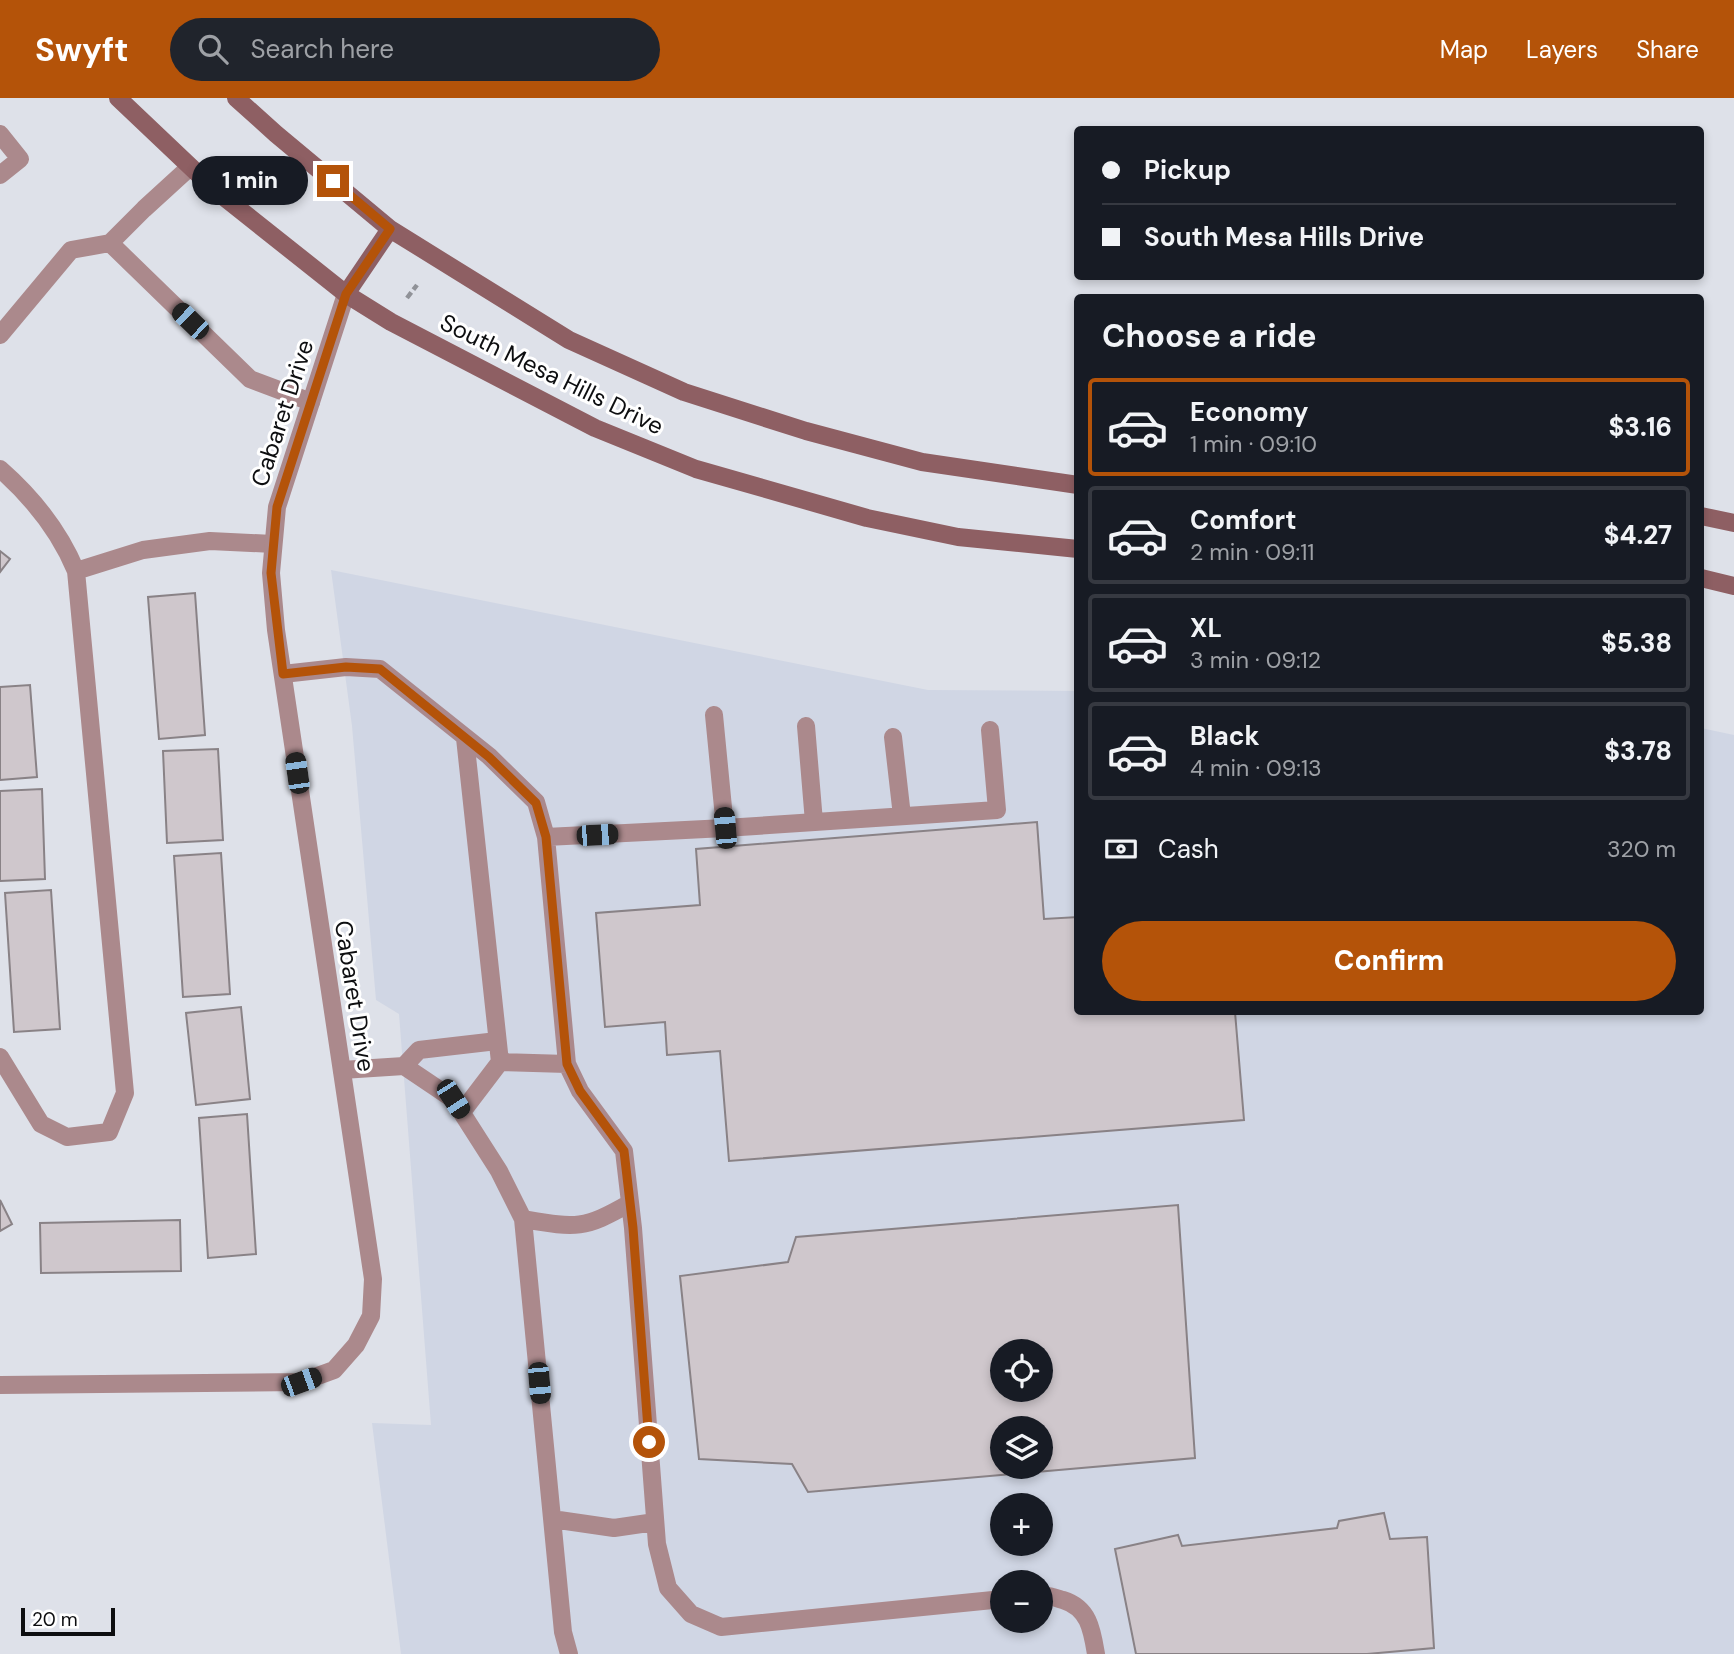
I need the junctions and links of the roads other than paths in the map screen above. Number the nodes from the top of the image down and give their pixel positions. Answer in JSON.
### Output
{"nodes":[{"id":1,"x":118,"y":98,"type":"edge"},
{"id":2,"x":236,"y":98,"type":"edge"},
{"id":3,"x":0,"y":134,"type":"edge"},
{"id":4,"x":190,"y":167,"type":"junction"},
{"id":5,"x":0,"y":175,"type":"edge"},
{"id":6,"x":390,"y":229,"type":"junction"},
{"id":7,"x":110,"y":243,"type":"junction"},
{"id":8,"x":346,"y":294,"type":"junction"},
{"id":9,"x":0,"y":335,"type":"edge"},
{"id":10,"x":311,"y":402,"type":"junction"},
{"id":11,"x":0,"y":469,"type":"edge"},
{"id":12,"x":1074,"y":484,"type":"edge"},
{"id":13,"x":1704,"y":517,"type":"edge"},
{"id":14,"x":1734,"y":523,"type":"edge"},
{"id":15,"x":274,"y":544,"type":"junction"},
{"id":16,"x":1074,"y":549,"type":"edge"},
{"id":17,"x":76,"y":571,"type":"junction"},
{"id":18,"x":1704,"y":579,"type":"edge"},
{"id":19,"x":1734,"y":586,"type":"edge"},
{"id":20,"x":283,"y":674,"type":"junction"},
{"id":21,"x":714,"y":715,"type":"dead end"},
{"id":22,"x":806,"y":726,"type":"dead end"},
{"id":23,"x":990,"y":730,"type":"dead end"},
{"id":24,"x":465,"y":737,"type":"junction"},
{"id":25,"x":893,"y":737,"type":"dead end"},
{"id":26,"x":901,"y":816,"type":"junction"},
{"id":27,"x":814,"y":822,"type":"junction"},
{"id":28,"x":725,"y":828,"type":"junction"},
{"id":29,"x":546,"y":837,"type":"junction"},
{"id":30,"x":497,"y":1041,"type":"junction"},
{"id":31,"x":0,"y":1057,"type":"edge"},
{"id":32,"x":500,"y":1062,"type":"junction"},
{"id":33,"x":567,"y":1064,"type":"junction"},
{"id":34,"x":404,"y":1066,"type":"junction"},
{"id":35,"x":342,"y":1070,"type":"junction"},
{"id":36,"x":462,"y":1112,"type":"junction"},
{"id":37,"x":630,"y":1203,"type":"junction"},
{"id":38,"x":523,"y":1219,"type":"junction"},
{"id":39,"x":0,"y":1385,"type":"edge"},
{"id":40,"x":552,"y":1519,"type":"junction"},
{"id":41,"x":655,"y":1522,"type":"junction"},
{"id":42,"x":1053,"y":1597,"type":"edge"},
{"id":43,"x":990,"y":1600,"type":"edge"},
{"id":44,"x":569,"y":1654,"type":"edge"},
{"id":45,"x":1096,"y":1654,"type":"edge"}],
"edges":[{"from":1,"to":4,"type":"street","name":"South Mesa Hills Drive"},
{"from":2,"to":6,"type":"street","name":"South Mesa Hills Drive"},
{"from":3,"to":5,"type":"street"},
{"from":4,"to":7,"type":"street"},
{"from":4,"to":8,"type":"street","name":"South Mesa Hills Drive"},
{"from":6,"to":8,"type":"street"},
{"from":6,"to":12,"type":"street","name":"South Mesa Hills Drive"},
{"from":7,"to":9,"type":"street"},
{"from":7,"to":10,"type":"street"},
{"from":8,"to":10,"type":"street","name":"Cabaret Drive"},
{"from":8,"to":16,"type":"street","name":"South Mesa Hills Drive"},
{"from":10,"to":15,"type":"street","name":"Cabaret Drive"},
{"from":11,"to":17,"type":"street"},
{"from":13,"to":14,"type":"street"},
{"from":15,"to":17,"type":"street"},
{"from":15,"to":20,"type":"street","name":"Cabaret Drive"},
{"from":17,"to":31,"type":"street"},
{"from":18,"to":19,"type":"street"},
{"from":20,"to":24,"type":"street"},
{"from":20,"to":35,"type":"street","name":"Cabaret Drive"},
{"from":21,"to":28,"type":"street"},
{"from":22,"to":27,"type":"street"},
{"from":23,"to":26,"type":"street"},
{"from":24,"to":29,"type":"street"},
{"from":24,"to":30,"type":"street"},
{"from":25,"to":26,"type":"street"},
{"from":26,"to":27,"type":"street"},
{"from":27,"to":28,"type":"street"},
{"from":28,"to":29,"type":"street"},
{"from":29,"to":33,"type":"street"},
{"from":30,"to":32,"type":"street"},
{"from":30,"to":34,"type":"street"},
{"from":32,"to":33,"type":"street"},
{"from":32,"to":36,"type":"street"},
{"from":33,"to":37,"type":"street"},
{"from":34,"to":35,"type":"street"},
{"from":34,"to":36,"type":"street"},
{"from":35,"to":39,"type":"street","name":"Cabaret Drive"},
{"from":36,"to":38,"type":"street"},
{"from":37,"to":38,"type":"street"},
{"from":37,"to":41,"type":"street"},
{"from":38,"to":40,"type":"street"},
{"from":40,"to":41,"type":"street"},
{"from":40,"to":44,"type":"street"},
{"from":41,"to":43,"type":"street"},
{"from":42,"to":45,"type":"street"}]}
